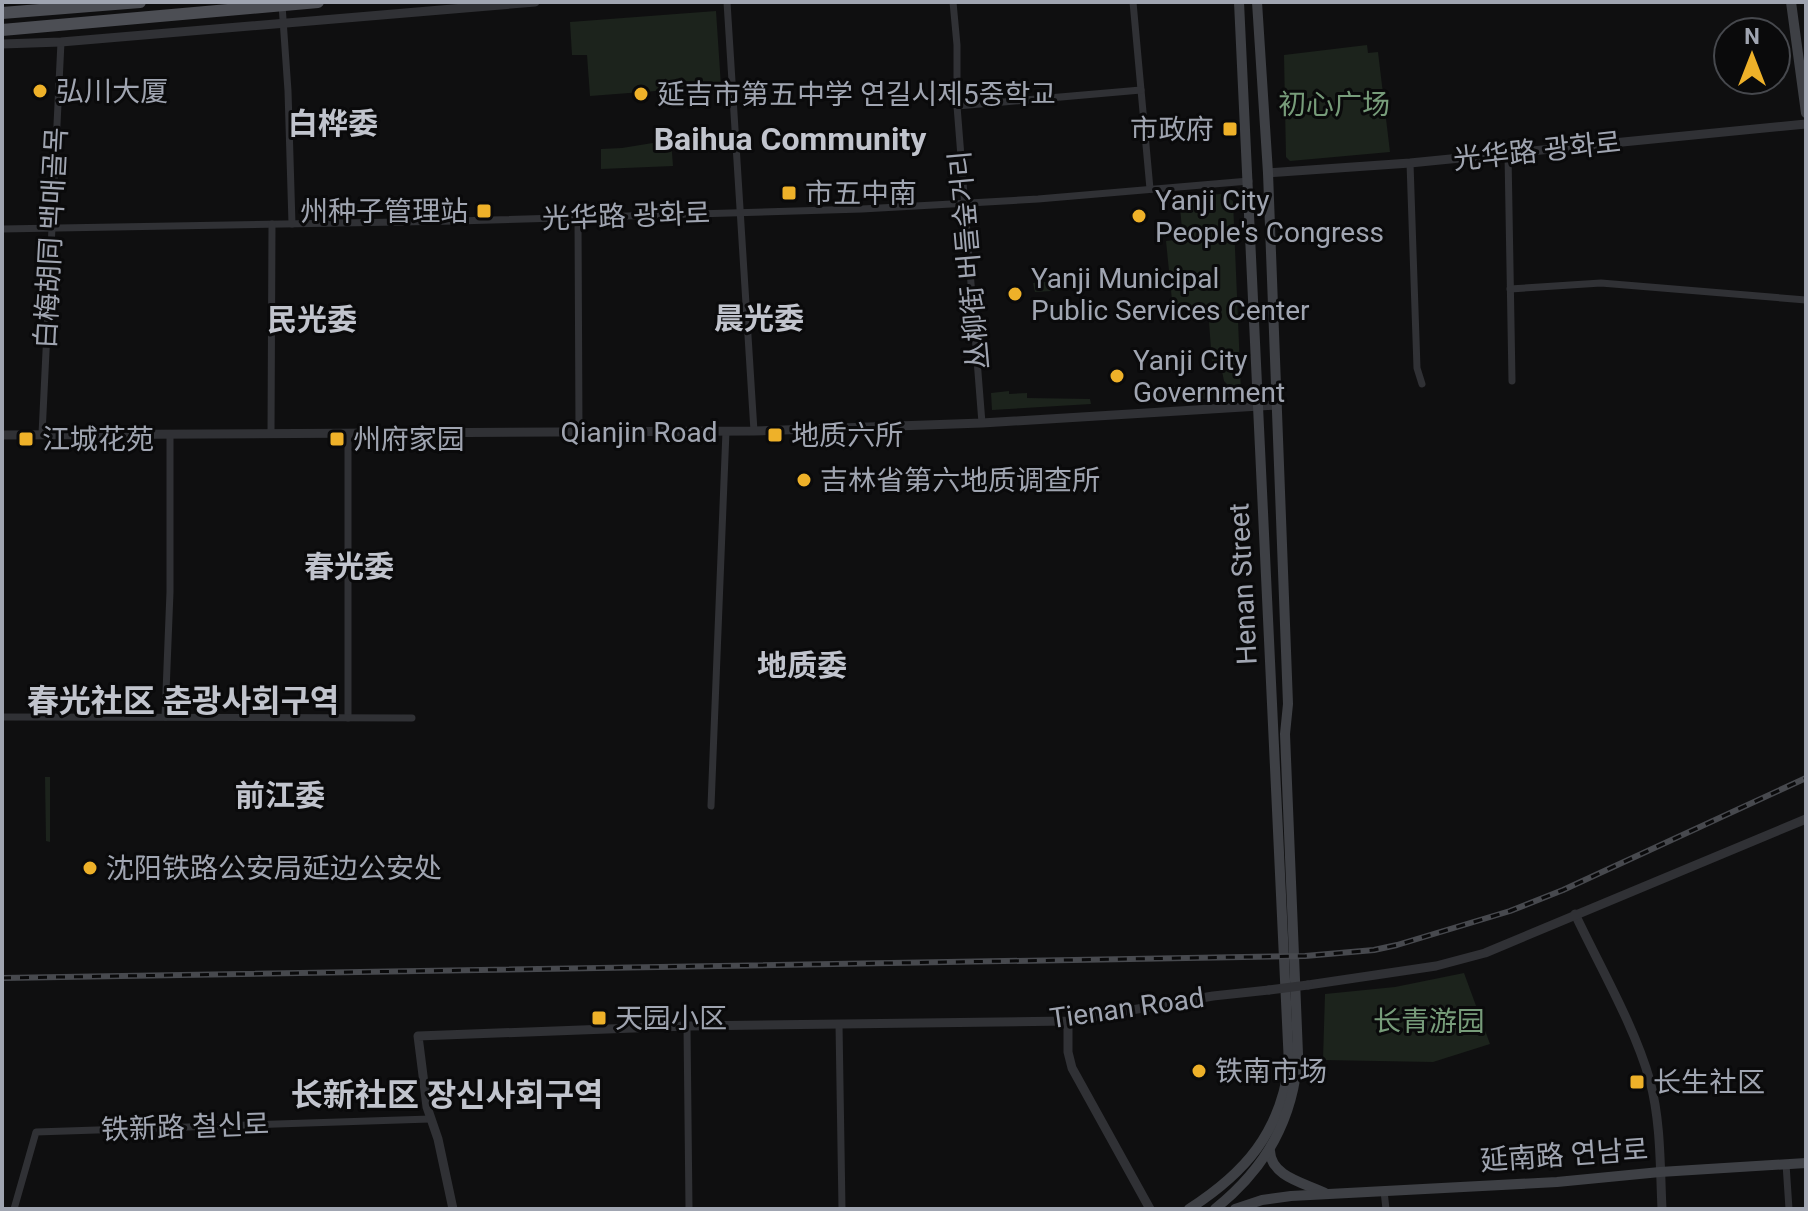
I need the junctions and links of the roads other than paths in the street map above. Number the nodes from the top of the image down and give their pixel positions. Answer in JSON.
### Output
{"nodes":[{"id":1,"x":22,"y":2,"type":"edge"},
{"id":2,"x":140,"y":2,"type":"edge"},
{"id":3,"x":318,"y":2,"type":"edge"},
{"id":4,"x":535,"y":2,"type":"edge"},
{"id":5,"x":727,"y":2,"type":"edge"},
{"id":6,"x":953,"y":2,"type":"edge"},
{"id":7,"x":1133,"y":2,"type":"edge"},
{"id":8,"x":1239,"y":2,"type":"edge"},
{"id":9,"x":1257,"y":2,"type":"edge"},
{"id":10,"x":1791,"y":2,"type":"edge"},
{"id":11,"x":282,"y":5,"type":"junction"},
{"id":12,"x":43,"y":9,"type":"junction"},
{"id":13,"x":2,"y":13,"type":"edge"},
{"id":14,"x":283,"y":22,"type":"junction"},
{"id":15,"x":8,"y":30,"type":"edge"},
{"id":16,"x":2,"y":41,"type":"edge"},
{"id":17,"x":61,"y":42,"type":"junction"},
{"id":18,"x":1141,"y":90,"type":"junction"},
{"id":19,"x":957,"y":106,"type":"junction"},
{"id":20,"x":1806,"y":113,"type":"edge"},
{"id":21,"x":1806,"y":124,"type":"edge"},
{"id":22,"x":1508,"y":154,"type":"junction"},
{"id":23,"x":1410,"y":163,"type":"junction"},
{"id":24,"x":1268,"y":173,"type":"junction"},
{"id":25,"x":1249,"y":181,"type":"junction"},
{"id":26,"x":1150,"y":189,"type":"junction"},
{"id":27,"x":965,"y":203,"type":"junction"},
{"id":28,"x":739,"y":212,"type":"junction"},
{"id":29,"x":578,"y":218,"type":"junction"},
{"id":30,"x":272,"y":224,"type":"junction"},
{"id":31,"x":292,"y":224,"type":"junction"},
{"id":32,"x":50,"y":228,"type":"junction"},
{"id":33,"x":2,"y":229,"type":"edge"},
{"id":34,"x":1510,"y":289,"type":"junction"},
{"id":35,"x":1806,"y":300,"type":"edge"},
{"id":36,"x":1512,"y":381,"type":"dead end"},
{"id":37,"x":1422,"y":384,"type":"dead end"},
{"id":38,"x":1276,"y":405,"type":"junction"},
{"id":39,"x":1257,"y":406,"type":"junction"},
{"id":40,"x":982,"y":423,"type":"junction"},
{"id":41,"x":726,"y":431,"type":"junction"},
{"id":42,"x":754,"y":431,"type":"junction"},
{"id":43,"x":579,"y":432,"type":"junction"},
{"id":44,"x":271,"y":433,"type":"junction"},
{"id":45,"x":348,"y":433,"type":"junction"},
{"id":46,"x":42,"y":434,"type":"junction"},
{"id":47,"x":2,"y":435,"type":"edge"},
{"id":48,"x":170,"y":435,"type":"junction"},
{"id":49,"x":1280,"y":550,"type":"junction"},
{"id":50,"x":1265,"y":551,"type":"junction"},
{"id":51,"x":2,"y":717,"type":"edge"},
{"id":52,"x":165,"y":717,"type":"junction"},
{"id":53,"x":348,"y":718,"type":"junction"},
{"id":54,"x":412,"y":718,"type":"dead end"},
{"id":55,"x":711,"y":806,"type":"dead end"},
{"id":56,"x":1806,"y":819,"type":"edge"},
{"id":57,"x":1575,"y":914,"type":"junction"},
{"id":58,"x":1068,"y":1021,"type":"junction"},
{"id":59,"x":839,"y":1024,"type":"junction"},
{"id":60,"x":687,"y":1026,"type":"junction"},
{"id":61,"x":430,"y":1119,"type":"junction"},
{"id":62,"x":1270,"y":1151,"type":"junction"},
{"id":63,"x":1806,"y":1163,"type":"edge"},
{"id":64,"x":1786,"y":1164,"type":"junction"},
{"id":65,"x":1660,"y":1172,"type":"junction"},
{"id":66,"x":1384,"y":1191,"type":"junction"},
{"id":67,"x":1326,"y":1194,"type":"junction"},
{"id":68,"x":14,"y":1209,"type":"edge"},
{"id":69,"x":453,"y":1209,"type":"edge"},
{"id":70,"x":689,"y":1209,"type":"edge"},
{"id":71,"x":842,"y":1209,"type":"edge"},
{"id":72,"x":1150,"y":1209,"type":"edge"},
{"id":73,"x":1189,"y":1209,"type":"edge"},
{"id":74,"x":1215,"y":1209,"type":"edge"},
{"id":75,"x":1235,"y":1209,"type":"edge"},
{"id":76,"x":1386,"y":1209,"type":"edge"},
{"id":77,"x":1662,"y":1209,"type":"edge"},
{"id":78,"x":1789,"y":1209,"type":"edge"}],
"edges":[{"from":1,"to":12,"type":"main road"},
{"from":2,"to":12,"type":"main road"},
{"from":3,"to":11,"type":"main road"},
{"from":4,"to":14,"type":"street"},
{"from":5,"to":28,"type":"street"},
{"from":6,"to":19,"type":"street","name":"丛柳街 버들숲거리"},
{"from":7,"to":18,"type":"street"},
{"from":8,"to":25,"type":"main road","name":"Henan Street"},
{"from":9,"to":24,"type":"main road","name":"Henan Street"},
{"from":10,"to":20,"type":"main road"},
{"from":11,"to":14,"type":"street"},
{"from":11,"to":15,"type":"main road"},
{"from":12,"to":13,"type":"main road"},
{"from":14,"to":17,"type":"street"},
{"from":14,"to":31,"type":"street"},
{"from":15,"to":16,"type":"main road"},
{"from":16,"to":17,"type":"street"},
{"from":17,"to":32,"type":"street","name":"白梅胡同 백매골목"},
{"from":18,"to":19,"type":"street"},
{"from":18,"to":26,"type":"street"},
{"from":19,"to":27,"type":"street","name":"丛柳街 버들숲거리"},
{"from":21,"to":22,"type":"street","name":"光华路 광화로"},
{"from":22,"to":23,"type":"street","name":"光华路 광화로"},
{"from":22,"to":34,"type":"street"},
{"from":23,"to":24,"type":"street","name":"光华路 광화로"},
{"from":23,"to":37,"type":"street"},
{"from":24,"to":38,"type":"main road","name":"Henan Street"},
{"from":25,"to":26,"type":"street","name":"光华路 광화로"},
{"from":25,"to":39,"type":"main road","name":"Henan Street"},
{"from":26,"to":27,"type":"street","name":"光华路 광화로"},
{"from":27,"to":28,"type":"street","name":"光华路 광화로"},
{"from":27,"to":40,"type":"street","name":"丛柳街 버들숲거리"},
{"from":28,"to":29,"type":"street","name":"光华路 광화로"},
{"from":28,"to":42,"type":"street"},
{"from":29,"to":31,"type":"street","name":"光华路 광화로"},
{"from":29,"to":43,"type":"street"},
{"from":30,"to":31,"type":"street","name":"光华路 광화로"},
{"from":30,"to":32,"type":"street","name":"光华路 광화로"},
{"from":30,"to":44,"type":"street"},
{"from":32,"to":33,"type":"street","name":"光华路 광화로"},
{"from":32,"to":46,"type":"street","name":"白梅胡同 백매골목"},
{"from":34,"to":35,"type":"street"},
{"from":34,"to":36,"type":"street"},
{"from":38,"to":39,"type":"street","name":"Qianjin Road"},
{"from":38,"to":49,"type":"main road","name":"Henan Street"},
{"from":39,"to":40,"type":"street","name":"Qianjin Road"},
{"from":39,"to":50,"type":"main road","name":"Henan Street"},
{"from":40,"to":42,"type":"street","name":"Qianjin Road"},
{"from":41,"to":42,"type":"street","name":"Qianjin Road"},
{"from":41,"to":43,"type":"street","name":"Qianjin Road"},
{"from":41,"to":55,"type":"street"},
{"from":43,"to":45,"type":"street","name":"Qianjin Road"},
{"from":44,"to":45,"type":"street","name":"Qianjin Road"},
{"from":44,"to":48,"type":"street","name":"Qianjin Road"},
{"from":45,"to":53,"type":"street"},
{"from":46,"to":47,"type":"street","name":"Qianjin Road"},
{"from":46,"to":48,"type":"street","name":"Qianjin Road"},
{"from":48,"to":52,"type":"street"},
{"from":49,"to":50,"type":"main road"},
{"from":49,"to":62,"type":"main road","name":"Henan Street"},
{"from":50,"to":73,"type":"main road","name":"Henan Street"},
{"from":51,"to":52,"type":"street"},
{"from":52,"to":53,"type":"street"},
{"from":53,"to":54,"type":"street"},
{"from":56,"to":57,"type":"street","name":"Tienan Road"},
{"from":57,"to":58,"type":"street","name":"Tienan Road","bridge":true},
{"from":57,"to":65,"type":"street"},
{"from":58,"to":59,"type":"street","name":"Tienan Road"},
{"from":58,"to":72,"type":"street"},
{"from":59,"to":60,"type":"street","name":"Tienan Road"},
{"from":59,"to":71,"type":"street"},
{"from":60,"to":61,"type":"street","name":"Tienan Road"},
{"from":60,"to":70,"type":"street"},
{"from":61,"to":68,"type":"street","name":"铁新路 철신로"},
{"from":61,"to":69,"type":"street"},
{"from":62,"to":67,"type":"main road"},
{"from":62,"to":74,"type":"main road"},
{"from":63,"to":64,"type":"main road","name":"延南路 연남로"},
{"from":64,"to":65,"type":"main road","name":"延南路 연남로"},
{"from":64,"to":78,"type":"street"},
{"from":65,"to":66,"type":"main road","name":"延南路 연남로"},
{"from":65,"to":77,"type":"street"},
{"from":66,"to":67,"type":"main road","name":"延南路 연남로"},
{"from":66,"to":76,"type":"street"},
{"from":67,"to":75,"type":"main road","name":"延南路 연남로"}]}
